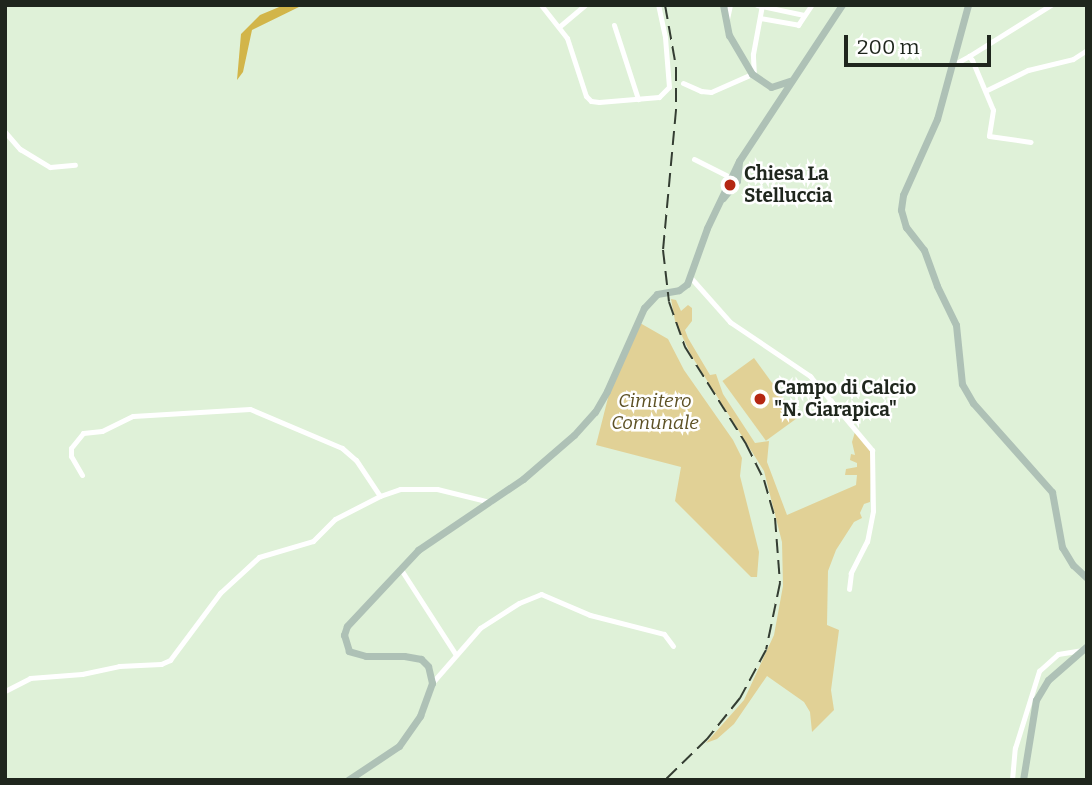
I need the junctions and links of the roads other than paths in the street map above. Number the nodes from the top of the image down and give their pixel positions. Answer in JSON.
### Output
{"nodes":[{"id":1,"x":541,"y":5,"type":"edge"},
{"id":2,"x":585,"y":5,"type":"edge"},
{"id":3,"x":658,"y":5,"type":"edge"},
{"id":4,"x":723,"y":5,"type":"edge"},
{"id":5,"x":730,"y":5,"type":"edge"},
{"id":6,"x":842,"y":5,"type":"edge"},
{"id":7,"x":968,"y":5,"type":"edge"},
{"id":8,"x":1051,"y":5,"type":"edge"},
{"id":9,"x":760,"y":6,"type":"edge"},
{"id":10,"x":811,"y":6,"type":"edge"},
{"id":11,"x":781,"y":8,"type":"edge"},
{"id":12,"x":804,"y":15,"type":"junction"},
{"id":13,"x":760,"y":18,"type":"junction"},
{"id":14,"x":727,"y":20,"type":"junction"},
{"id":15,"x":614,"y":25,"type":"dead end"},
{"id":16,"x":560,"y":26,"type":"junction"},
{"id":17,"x":1087,"y":50,"type":"edge"},
{"id":18,"x":969,"y":56,"type":"junction"},
{"id":19,"x":951,"y":65,"type":"junction"},
{"id":20,"x":753,"y":75,"type":"junction"},
{"id":21,"x":791,"y":81,"type":"junction"},
{"id":22,"x":684,"y":83,"type":"dead end"},
{"id":23,"x":774,"y":88,"type":"junction"},
{"id":24,"x":987,"y":90,"type":"junction"},
{"id":25,"x":638,"y":99,"type":"junction"},
{"id":26,"x":778,"y":100,"type":"junction"},
{"id":27,"x":5,"y":132,"type":"edge"},
{"id":28,"x":1031,"y":142,"type":"dead end"},
{"id":29,"x":694,"y":159,"type":"dead end"},
{"id":30,"x":739,"y":161,"type":"junction"},
{"id":31,"x":75,"y":165,"type":"dead end"},
{"id":32,"x":730,"y":177,"type":"junction"},
{"id":33,"x":721,"y":201,"type":"junction"},
{"id":34,"x":691,"y":278,"type":"junction"},
{"id":35,"x":82,"y":475,"type":"dead end"},
{"id":36,"x":380,"y":496,"type":"junction"},
{"id":37,"x":490,"y":502,"type":"junction"},
{"id":38,"x":400,"y":568,"type":"junction"},
{"id":39,"x":1087,"y":578,"type":"edge"},
{"id":40,"x":849,"y":589,"type":"dead end"},
{"id":41,"x":673,"y":646,"type":"dead end"},
{"id":42,"x":1085,"y":648,"type":"edge"},
{"id":43,"x":456,"y":655,"type":"junction"},
{"id":44,"x":432,"y":683,"type":"junction"},
{"id":45,"x":5,"y":691,"type":"edge"},
{"id":46,"x":348,"y":780,"type":"edge"},
{"id":47,"x":1012,"y":780,"type":"edge"},
{"id":48,"x":1023,"y":780,"type":"edge"}],
"edges":[{"from":1,"to":16,"type":"street"},
{"from":2,"to":16,"type":"street"},
{"from":3,"to":25,"type":"street"},
{"from":4,"to":14,"type":"street"},
{"from":5,"to":14,"type":"street"},
{"from":6,"to":21,"type":"street"},
{"from":7,"to":19,"type":"street"},
{"from":8,"to":18,"type":"street"},
{"from":9,"to":11,"type":"street"},
{"from":9,"to":13,"type":"street"},
{"from":10,"to":12,"type":"street"},
{"from":11,"to":12,"type":"street"},
{"from":12,"to":13,"type":"street"},
{"from":13,"to":20,"type":"street"},
{"from":14,"to":20,"type":"street"},
{"from":15,"to":25,"type":"street"},
{"from":16,"to":25,"type":"street"},
{"from":17,"to":24,"type":"street"},
{"from":18,"to":19,"type":"street"},
{"from":18,"to":24,"type":"street"},
{"from":19,"to":39,"type":"street"},
{"from":20,"to":22,"type":"street"},
{"from":20,"to":23,"type":"street"},
{"from":21,"to":23,"type":"street"},
{"from":21,"to":26,"type":"street"},
{"from":23,"to":26,"type":"street"},
{"from":24,"to":28,"type":"street"},
{"from":26,"to":30,"type":"street"},
{"from":27,"to":31,"type":"street"},
{"from":29,"to":32,"type":"street"},
{"from":30,"to":32,"type":"street"},
{"from":30,"to":33,"type":"street"},
{"from":32,"to":33,"type":"street"},
{"from":33,"to":34,"type":"street"},
{"from":34,"to":37,"type":"street"},
{"from":34,"to":40,"type":"street"},
{"from":35,"to":36,"type":"street"},
{"from":36,"to":37,"type":"street"},
{"from":36,"to":45,"type":"street"},
{"from":37,"to":38,"type":"street"},
{"from":38,"to":43,"type":"street"},
{"from":38,"to":44,"type":"street"},
{"from":41,"to":43,"type":"street"},
{"from":42,"to":47,"type":"street"},
{"from":42,"to":48,"type":"street"},
{"from":43,"to":44,"type":"street"},
{"from":44,"to":46,"type":"street"}]}
